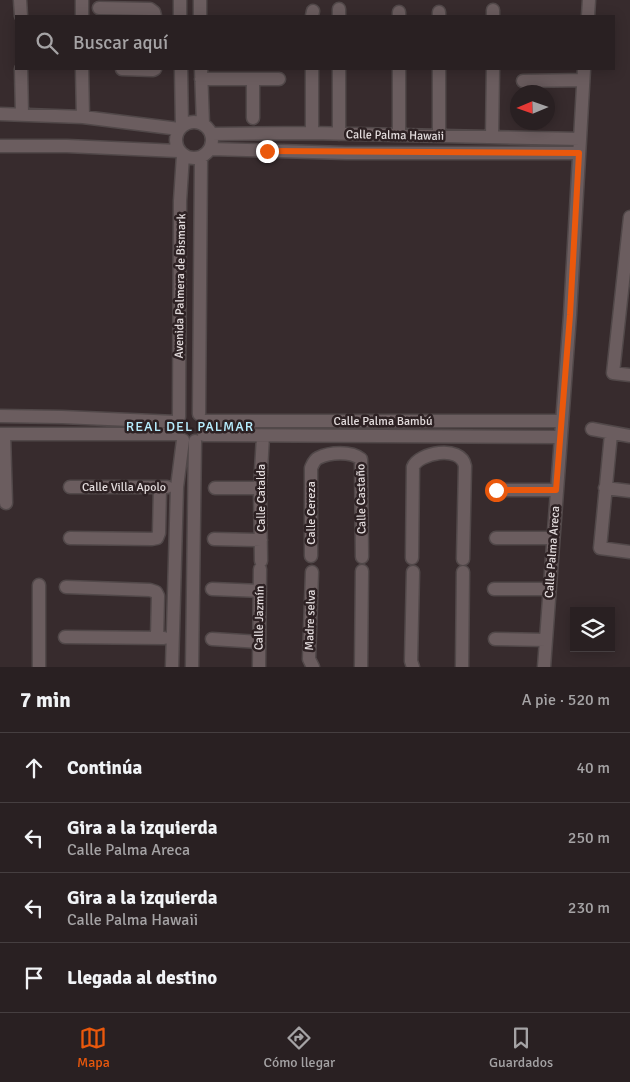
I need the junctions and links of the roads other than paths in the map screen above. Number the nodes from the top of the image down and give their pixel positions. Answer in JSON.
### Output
{"nodes":[{"id":1,"x":20,"y":0,"type":"edge"},
{"id":2,"x":82,"y":0,"type":"edge"},
{"id":3,"x":180,"y":0,"type":"edge"},
{"id":4,"x":200,"y":0,"type":"edge"},
{"id":5,"x":589,"y":0,"type":"edge"},
{"id":6,"x":99,"y":8,"type":"dead end"},
{"id":7,"x":21,"y":15,"type":"edge"},
{"id":8,"x":82,"y":15,"type":"edge"},
{"id":9,"x":154,"y":15,"type":"edge"},
{"id":10,"x":180,"y":15,"type":"edge"},
{"id":11,"x":200,"y":15,"type":"edge"},
{"id":12,"x":588,"y":15,"type":"edge"},
{"id":13,"x":21,"y":70,"type":"edge"},
{"id":14,"x":82,"y":70,"type":"edge"},
{"id":15,"x":181,"y":70,"type":"edge"},
{"id":16,"x":312,"y":70,"type":"edge"},
{"id":17,"x":338,"y":70,"type":"edge"},
{"id":18,"x":399,"y":70,"type":"edge"},
{"id":19,"x":439,"y":70,"type":"edge"},
{"id":20,"x":493,"y":70,"type":"edge"},
{"id":21,"x":201,"y":74,"type":"edge"},
{"id":22,"x":227,"y":74,"type":"edge"},
{"id":23,"x":584,"y":74,"type":"edge"},
{"id":24,"x":253,"y":79,"type":"junction"},
{"id":25,"x":279,"y":79,"type":"dead end"},
{"id":26,"x":523,"y":81,"type":"dead end"},
{"id":27,"x":0,"y":114,"type":"edge"},
{"id":28,"x":22,"y":114,"type":"junction"},
{"id":29,"x":82,"y":117,"type":"junction"},
{"id":30,"x":253,"y":118,"type":"dead end"},
{"id":31,"x":180,"y":128,"type":"junction"},
{"id":32,"x":207,"y":129,"type":"junction"},
{"id":33,"x":312,"y":133,"type":"junction"},
{"id":34,"x":339,"y":134,"type":"junction"},
{"id":35,"x":399,"y":135,"type":"junction"},
{"id":36,"x":439,"y":136,"type":"junction"},
{"id":37,"x":492,"y":137,"type":"junction"},
{"id":38,"x":580,"y":138,"type":"junction"},
{"id":39,"x":0,"y":146,"type":"edge"},
{"id":40,"x":181,"y":153,"type":"junction"},
{"id":41,"x":205,"y":153,"type":"junction"},
{"id":42,"x":579,"y":153,"type":"junction"},
{"id":43,"x":630,"y":217,"type":"edge"},
{"id":44,"x":628,"y":257,"type":"edge"},
{"id":45,"x":625,"y":313,"type":"edge"},
{"id":46,"x":630,"y":376,"type":"edge"},
{"id":47,"x":0,"y":416,"type":"edge"},
{"id":48,"x":202,"y":417,"type":"junction"},
{"id":49,"x":561,"y":421,"type":"junction"},
{"id":50,"x":592,"y":429,"type":"dead end"},
{"id":51,"x":186,"y":432,"type":"junction"},
{"id":52,"x":2,"y":434,"type":"edge"},
{"id":53,"x":611,"y":434,"type":"junction"},
{"id":54,"x":346,"y":435,"type":"junction"},
{"id":55,"x":263,"y":436,"type":"junction"},
{"id":56,"x":450,"y":436,"type":"junction"},
{"id":57,"x":630,"y":436,"type":"edge"},
{"id":58,"x":560,"y":437,"type":"junction"},
{"id":59,"x":450,"y":451,"type":"junction"},
{"id":60,"x":345,"y":452,"type":"junction"},
{"id":61,"x":70,"y":487,"type":"dead end"},
{"id":62,"x":177,"y":487,"type":"junction"},
{"id":63,"x":160,"y":488,"type":"junction"},
{"id":64,"x":215,"y":488,"type":"dead end"},
{"id":65,"x":260,"y":488,"type":"junction"},
{"id":66,"x":606,"y":488,"type":"junction"},
{"id":67,"x":496,"y":490,"type":"dead end"},
{"id":68,"x":556,"y":490,"type":"junction"},
{"id":69,"x":630,"y":492,"type":"edge"},
{"id":70,"x":6,"y":503,"type":"dead end"},
{"id":71,"x":70,"y":538,"type":"dead end"},
{"id":72,"x":496,"y":538,"type":"dead end"},
{"id":73,"x":553,"y":538,"type":"junction"},
{"id":74,"x":214,"y":539,"type":"dead end"},
{"id":75,"x":261,"y":540,"type":"junction"},
{"id":76,"x":630,"y":552,"type":"edge"},
{"id":77,"x":311,"y":556,"type":"dead end"},
{"id":78,"x":362,"y":557,"type":"dead end"},
{"id":79,"x":412,"y":558,"type":"dead end"},
{"id":80,"x":463,"y":558,"type":"dead end"},
{"id":81,"x":261,"y":565,"type":"joint"},
{"id":82,"x":362,"y":571,"type":"dead end"},
{"id":83,"x":312,"y":572,"type":"dead end"},
{"id":84,"x":412,"y":572,"type":"dead end"},
{"id":85,"x":463,"y":572,"type":"dead end"},
{"id":86,"x":39,"y":586,"type":"dead end"},
{"id":87,"x":66,"y":587,"type":"dead end"},
{"id":88,"x":212,"y":589,"type":"dead end"},
{"id":89,"x":494,"y":589,"type":"dead end"},
{"id":90,"x":549,"y":589,"type":"junction"},
{"id":91,"x":260,"y":591,"type":"junction"},
{"id":92,"x":65,"y":637,"type":"dead end"},
{"id":93,"x":157,"y":638,"type":"junction"},
{"id":94,"x":174,"y":638,"type":"junction"},
{"id":95,"x":212,"y":639,"type":"dead end"},
{"id":96,"x":495,"y":640,"type":"dead end"},
{"id":97,"x":546,"y":640,"type":"junction"},
{"id":98,"x":259,"y":642,"type":"junction"},
{"id":99,"x":39,"y":667,"type":"edge"},
{"id":100,"x":172,"y":667,"type":"edge"},
{"id":101,"x":192,"y":667,"type":"edge"},
{"id":102,"x":259,"y":667,"type":"edge"},
{"id":103,"x":312,"y":667,"type":"edge"},
{"id":104,"x":361,"y":667,"type":"edge"},
{"id":105,"x":413,"y":667,"type":"edge"},
{"id":106,"x":462,"y":667,"type":"edge"},
{"id":107,"x":544,"y":667,"type":"edge"}],
"edges":[{"from":1,"to":7,"type":"street"},
{"from":2,"to":8,"type":"street"},
{"from":3,"to":10,"type":"street"},
{"from":4,"to":11,"type":"street"},
{"from":5,"to":12,"type":"street"},
{"from":6,"to":9,"type":"street"},
{"from":13,"to":28,"type":"street"},
{"from":14,"to":29,"type":"street"},
{"from":15,"to":31,"type":"street"},
{"from":16,"to":33,"type":"street"},
{"from":17,"to":34,"type":"street"},
{"from":18,"to":35,"type":"street"},
{"from":19,"to":36,"type":"street"},
{"from":20,"to":37,"type":"street"},
{"from":21,"to":22,"type":"street"},
{"from":21,"to":32,"type":"street"},
{"from":22,"to":24,"type":"street"},
{"from":23,"to":26,"type":"street"},
{"from":23,"to":38,"type":"street","name":"Calle Palma Areca"},
{"from":24,"to":25,"type":"street"},
{"from":24,"to":30,"type":"street"},
{"from":27,"to":28,"type":"street"},
{"from":28,"to":29,"type":"street"},
{"from":29,"to":31,"type":"street"},
{"from":31,"to":32,"type":"street"},
{"from":31,"to":40,"type":"street"},
{"from":32,"to":33,"type":"street","name":"Calle Palma Hawaii"},
{"from":32,"to":41,"type":"street"},
{"from":33,"to":34,"type":"street","name":"Calle Palma Hawaii"},
{"from":34,"to":35,"type":"street","name":"Calle Palma Hawaii"},
{"from":35,"to":36,"type":"street","name":"Calle Palma Hawaii"},
{"from":36,"to":37,"type":"street","name":"Calle Palma Hawaii"},
{"from":37,"to":38,"type":"street","name":"Calle Palma Hawaii"},
{"from":38,"to":42,"type":"street","name":"Calle Palma Areca"},
{"from":39,"to":40,"type":"street"},
{"from":40,"to":41,"type":"street"},
{"from":40,"to":51,"type":"street","name":"Avenida Palmera de Bismark"},
{"from":41,"to":42,"type":"street","name":"Calle Palma Hawaii"},
{"from":41,"to":48,"type":"street","name":"Avenida Palmera de Bismark"},
{"from":42,"to":49,"type":"street","name":"Calle Palma Areca"},
{"from":43,"to":44,"type":"street"},
{"from":44,"to":45,"type":"street"},
{"from":45,"to":46,"type":"street"},
{"from":47,"to":51,"type":"street","name":"Calle Palma Bambú"},
{"from":48,"to":49,"type":"street","name":"Calle Palma Bambú"},
{"from":48,"to":51,"type":"street","name":"Avenida Palmera de Bismark"},
{"from":48,"to":51,"type":"street","name":"Calle Palma Bambú"},
{"from":49,"to":58,"type":"street","name":"Calle Palma Areca"},
{"from":50,"to":53,"type":"street"},
{"from":51,"to":52,"type":"street","name":"Calle Palma Bambú"},
{"from":51,"to":55,"type":"street","name":"Calle Palma Bambú"},
{"from":51,"to":62,"type":"street","name":"Avenida Palmera de Bismark"},
{"from":51,"to":101,"type":"street","name":"Avenida Palmera de Bismark"},
{"from":52,"to":70,"type":"street"},
{"from":53,"to":57,"type":"street"},
{"from":53,"to":66,"type":"street"},
{"from":54,"to":55,"type":"street","name":"Calle Palma Bambú"},
{"from":54,"to":56,"type":"street","name":"Calle Palma Bambú"},
{"from":54,"to":60,"type":"street"},
{"from":55,"to":65,"type":"street","name":"Calle Catalda"},
{"from":56,"to":58,"type":"street","name":"Calle Palma Bambú"},
{"from":56,"to":59,"type":"street"},
{"from":58,"to":68,"type":"street","name":"Calle Palma Areca"},
{"from":59,"to":79,"type":"street"},
{"from":59,"to":80,"type":"street"},
{"from":60,"to":77,"type":"street","name":"Calle Cereza"},
{"from":60,"to":78,"type":"street","name":"Calle Castaño"},
{"from":61,"to":63,"type":"street","name":"Calle Villa Apolo"},
{"from":62,"to":63,"type":"street","name":"Calle Villa Apolo"},
{"from":62,"to":94,"type":"street","name":"Avenida Palmera de Bismark"},
{"from":63,"to":71,"type":"street"},
{"from":64,"to":65,"type":"street"},
{"from":65,"to":75,"type":"street","name":"Calle Catalda"},
{"from":66,"to":69,"type":"street"},
{"from":66,"to":76,"type":"street"},
{"from":67,"to":68,"type":"street"},
{"from":68,"to":73,"type":"street","name":"Calle Palma Areca"},
{"from":72,"to":73,"type":"street"},
{"from":73,"to":90,"type":"street","name":"Calle Palma Areca"},
{"from":74,"to":75,"type":"street"},
{"from":75,"to":81,"type":"street","name":"Calle Catalda"},
{"from":81,"to":91,"type":"street","name":"Calle Jazmín"},
{"from":82,"to":104,"type":"street"},
{"from":83,"to":103,"type":"street","name":"Madre selva"},
{"from":84,"to":105,"type":"street"},
{"from":85,"to":106,"type":"street"},
{"from":86,"to":99,"type":"street"},
{"from":87,"to":93,"type":"street"},
{"from":88,"to":91,"type":"street"},
{"from":89,"to":90,"type":"street"},
{"from":90,"to":97,"type":"street","name":"Calle Palma Areca"},
{"from":91,"to":98,"type":"street","name":"Calle Jazmín"},
{"from":92,"to":93,"type":"street"},
{"from":93,"to":94,"type":"street"},
{"from":94,"to":100,"type":"street","name":"Avenida Palmera de Bismark"},
{"from":95,"to":98,"type":"street"},
{"from":96,"to":97,"type":"street"},
{"from":97,"to":107,"type":"street","name":"Calle Palma Areca"},
{"from":98,"to":102,"type":"street","name":"Calle Jazmín"}]}
